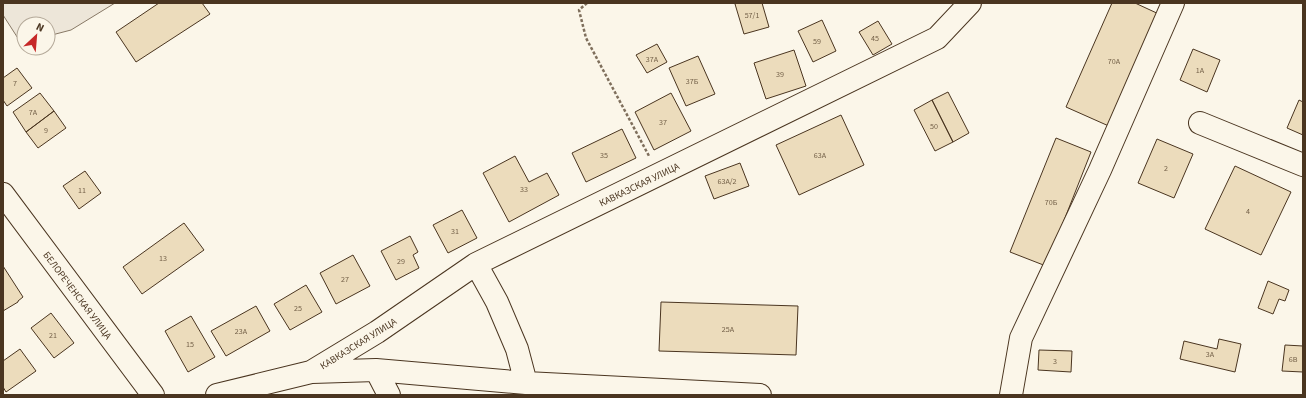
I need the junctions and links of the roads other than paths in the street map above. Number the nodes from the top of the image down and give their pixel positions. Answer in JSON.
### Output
{"nodes":[{"id":1,"x":970,"y":3,"type":"edge"},
{"id":2,"x":1173,"y":3,"type":"edge"},
{"id":3,"x":1200,"y":123,"type":"dead end"},
{"id":4,"x":1303,"y":165,"type":"edge"},
{"id":5,"x":3,"y":194,"type":"edge"},
{"id":6,"x":476,"y":264,"type":"junction"},
{"id":7,"x":376,"y":370,"type":"junction"},
{"id":8,"x":311,"y":372,"type":"junction"},
{"id":9,"x":526,"y":383,"type":"junction"},
{"id":10,"x":153,"y":395,"type":"edge"},
{"id":11,"x":218,"y":395,"type":"edge"},
{"id":12,"x":389,"y":395,"type":"edge"},
{"id":13,"x":760,"y":395,"type":"edge"},
{"id":14,"x":1011,"y":395,"type":"edge"}],
"edges":[{"from":1,"to":6,"type":"street","name":"КАВКАЗСКАЯ УЛИЦА"},
{"from":2,"to":14,"type":"street"},
{"from":3,"to":4,"type":"street"},
{"from":5,"to":10,"type":"street","name":"БЕЛОРЕЧЕНСКАЯ УЛИЦА"},
{"from":6,"to":8,"type":"street","name":"КАВКАЗСКАЯ УЛИЦА"},
{"from":6,"to":9,"type":"street"},
{"from":7,"to":8,"type":"street","name":"КАВКАЗСКАЯ УЛИЦА"},
{"from":7,"to":9,"type":"street","name":"КАВКАЗСКАЯ УЛИЦА"},
{"from":7,"to":12,"type":"street"},
{"from":8,"to":11,"type":"street","name":"КАВКАЗСКАЯ УЛИЦА"},
{"from":9,"to":13,"type":"street","name":"КАВКАЗСКАЯ УЛИЦА"}]}
